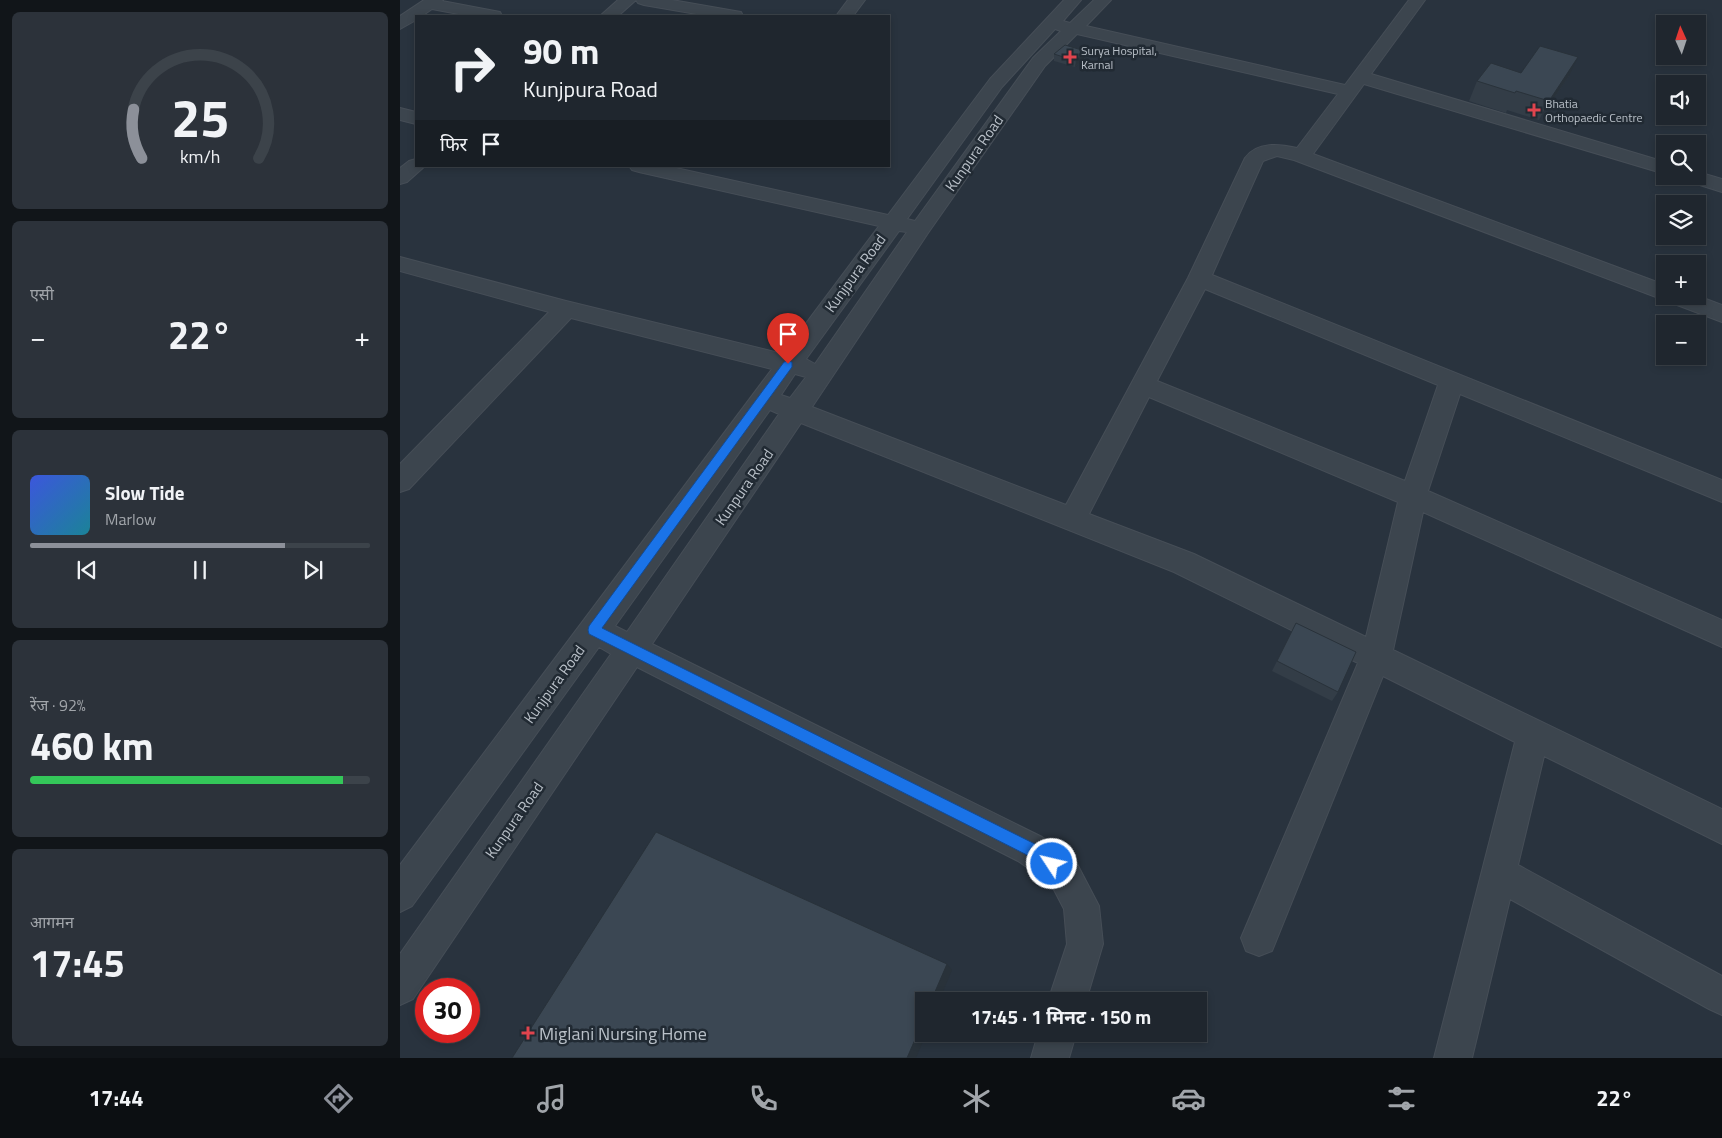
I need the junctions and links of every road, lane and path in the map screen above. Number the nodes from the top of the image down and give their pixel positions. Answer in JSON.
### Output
{"nodes":[{"id":1,"x":628,"y":0,"type":"edge"},
{"id":2,"x":644,"y":0,"type":"edge"},
{"id":3,"x":858,"y":0,"type":"edge"},
{"id":4,"x":1073,"y":0,"type":"edge"},
{"id":5,"x":1103,"y":0,"type":"edge"},
{"id":6,"x":1417,"y":0,"type":"edge"},
{"id":7,"x":433,"y":2,"type":"edge"},
{"id":8,"x":490,"y":15,"type":"edge"},
{"id":9,"x":609,"y":15,"type":"edge"},
{"id":10,"x":729,"y":15,"type":"edge"},
{"id":11,"x":845,"y":15,"type":"edge"},
{"id":12,"x":400,"y":24,"type":"edge"},
{"id":13,"x":1062,"y":26,"type":"junction"},
{"id":14,"x":1355,"y":84,"type":"junction"},
{"id":15,"x":400,"y":114,"type":"edge"},
{"id":16,"x":415,"y":118,"type":"edge"},
{"id":17,"x":1301,"y":156,"type":"junction"},
{"id":18,"x":415,"y":166,"type":"edge"},
{"id":19,"x":1656,"y":166,"type":"edge"},
{"id":20,"x":649,"y":167,"type":"edge"},
{"id":21,"x":699,"y":172,"type":"edge"},
{"id":22,"x":400,"y":178,"type":"edge"},
{"id":23,"x":1706,"y":181,"type":"edge"},
{"id":24,"x":1722,"y":186,"type":"edge"},
{"id":25,"x":893,"y":222,"type":"junction"},
{"id":26,"x":921,"y":228,"type":"junction"},
{"id":27,"x":400,"y":264,"type":"edge"},
{"id":28,"x":1200,"y":278,"type":"junction"},
{"id":29,"x":1656,"y":289,"type":"edge"},
{"id":30,"x":1698,"y":305,"type":"edge"},
{"id":31,"x":566,"y":310,"type":"junction"},
{"id":32,"x":1722,"y":314,"type":"edge"},
{"id":33,"x":788,"y":364,"type":"junction"},
{"id":34,"x":823,"y":371,"type":"junction"},
{"id":35,"x":1452,"y":381,"type":"junction"},
{"id":36,"x":1144,"y":385,"type":"junction"},
{"id":37,"x":764,"y":398,"type":"junction"},
{"id":38,"x":796,"y":411,"type":"junction"},
{"id":39,"x":400,"y":481,"type":"edge"},
{"id":40,"x":1722,"y":491,"type":"edge"},
{"id":41,"x":1413,"y":496,"type":"junction"},
{"id":42,"x":1072,"y":520,"type":"junction"},
{"id":43,"x":594,"y":630,"type":"junction"},
{"id":44,"x":1722,"y":634,"type":"edge"},
{"id":45,"x":632,"y":648,"type":"junction"},
{"id":46,"x":1376,"y":657,"type":"junction"},
{"id":47,"x":1533,"y":734,"type":"junction"},
{"id":48,"x":1722,"y":827,"type":"edge"},
{"id":49,"x":1498,"y":873,"type":"junction"},
{"id":50,"x":400,"y":894,"type":"edge"},
{"id":51,"x":1258,"y":938,"type":"dead end"},
{"id":52,"x":400,"y":986,"type":"edge"},
{"id":53,"x":1070,"y":992,"type":"edge"},
{"id":54,"x":1722,"y":996,"type":"edge"},
{"id":55,"x":1055,"y":1042,"type":"edge"},
{"id":56,"x":1050,"y":1058,"type":"edge"},
{"id":57,"x":1453,"y":1058,"type":"edge"}],
"edges":[{"from":1,"to":9,"type":"street"},
{"from":2,"to":10,"type":"street"},
{"from":3,"to":11,"type":"street"},
{"from":4,"to":13,"type":"street","name":"Kunjpura Road"},
{"from":5,"to":13,"type":"street","name":"Kunpura Road"},
{"from":6,"to":14,"type":"street"},
{"from":7,"to":8,"type":"street"},
{"from":7,"to":12,"type":"street"},
{"from":13,"to":14,"type":"street"},
{"from":13,"to":25,"type":"street","name":"Kunjpura Road"},
{"from":13,"to":26,"type":"street","name":"Kunpura Road"},
{"from":14,"to":17,"type":"street"},
{"from":14,"to":19,"type":"street"},
{"from":15,"to":16,"type":"street"},
{"from":17,"to":28,"type":"street"},
{"from":17,"to":29,"type":"street"},
{"from":18,"to":22,"type":"street"},
{"from":20,"to":21,"type":"street"},
{"from":21,"to":25,"type":"street"},
{"from":23,"to":24,"type":"street"},
{"from":25,"to":26,"type":"street"},
{"from":25,"to":33,"type":"street","name":"Kunjpura Road"},
{"from":26,"to":34,"type":"street","name":"Kunpura Road"},
{"from":27,"to":31,"type":"street"},
{"from":28,"to":35,"type":"street"},
{"from":28,"to":36,"type":"street"},
{"from":30,"to":32,"type":"street"},
{"from":31,"to":33,"type":"street"},
{"from":31,"to":39,"type":"street"},
{"from":33,"to":34,"type":"street"},
{"from":33,"to":37,"type":"street","name":"Kunjpura Road"},
{"from":34,"to":38,"type":"street","name":"Kunpura Road"},
{"from":35,"to":40,"type":"street"},
{"from":35,"to":41,"type":"street"},
{"from":36,"to":41,"type":"street"},
{"from":36,"to":42,"type":"street"},
{"from":37,"to":38,"type":"street"},
{"from":37,"to":43,"type":"street","name":"Kunjpura Road"},
{"from":38,"to":42,"type":"street"},
{"from":38,"to":45,"type":"street","name":"Kunpura Road"},
{"from":41,"to":44,"type":"street"},
{"from":41,"to":46,"type":"street"},
{"from":42,"to":46,"type":"street"},
{"from":43,"to":45,"type":"street"},
{"from":43,"to":50,"type":"street","name":"Kunjpura Road"},
{"from":45,"to":52,"type":"street","name":"Kunpura Road"},
{"from":45,"to":53,"type":"street"},
{"from":46,"to":47,"type":"street"},
{"from":46,"to":51,"type":"street"},
{"from":47,"to":48,"type":"street"},
{"from":47,"to":49,"type":"street"},
{"from":49,"to":54,"type":"street"},
{"from":49,"to":57,"type":"street"},
{"from":55,"to":56,"type":"street"}]}
